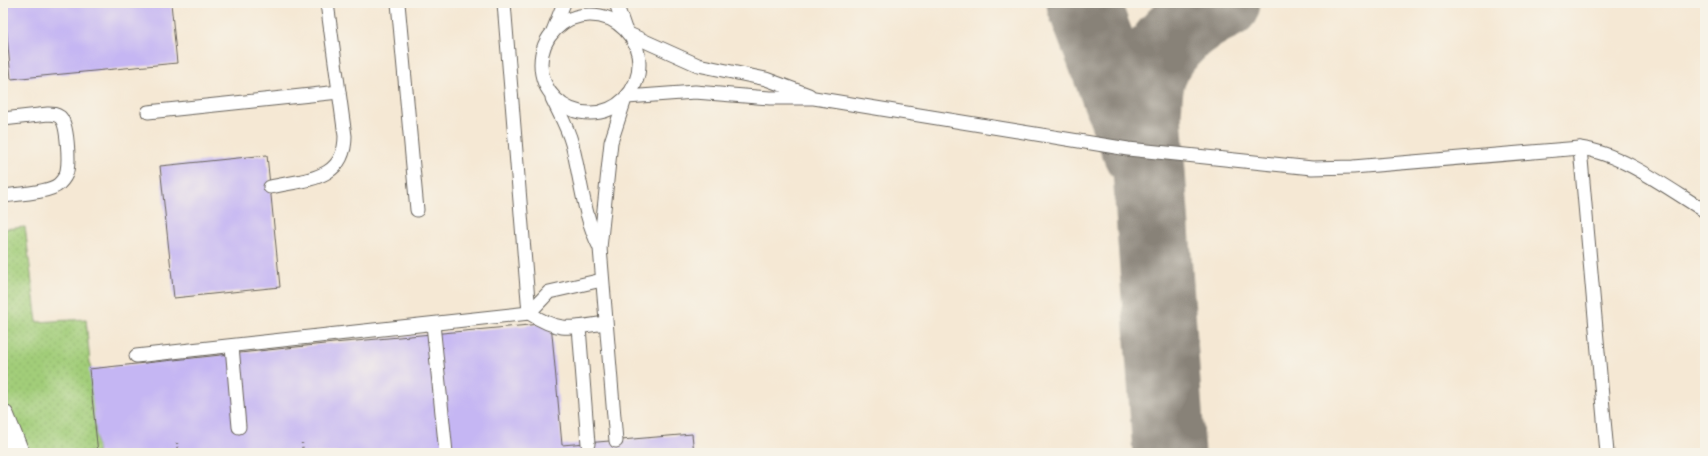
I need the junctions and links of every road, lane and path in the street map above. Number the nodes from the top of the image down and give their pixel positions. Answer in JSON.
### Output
{"nodes":[{"id":1,"x":327,"y":3,"type":"edge"},
{"id":2,"x":398,"y":3,"type":"edge"},
{"id":3,"x":504,"y":3,"type":"edge"},
{"id":4,"x":564,"y":3,"type":"edge"},
{"id":5,"x":616,"y":3,"type":"edge"},
{"id":6,"x":553,"y":31,"type":"junction"},
{"id":7,"x":627,"y":32,"type":"junction"},
{"id":8,"x":339,"y":92,"type":"junction"},
{"id":9,"x":551,"y":95,"type":"junction"},
{"id":10,"x":626,"y":98,"type":"junction"},
{"id":11,"x":814,"y":98,"type":"junction"},
{"id":12,"x":148,"y":112,"type":"dead end"},
{"id":13,"x":3,"y":119,"type":"edge"},
{"id":14,"x":1580,"y":148,"type":"junction"},
{"id":15,"x":270,"y":187,"type":"dead end"},
{"id":16,"x":3,"y":196,"type":"edge"},
{"id":17,"x":417,"y":210,"type":"dead end"},
{"id":18,"x":1705,"y":211,"type":"edge"},
{"id":19,"x":600,"y":248,"type":"junction"},
{"id":20,"x":602,"y":280,"type":"junction"},
{"id":21,"x":529,"y":313,"type":"junction"},
{"id":22,"x":605,"y":322,"type":"junction"},
{"id":23,"x":433,"y":324,"type":"junction"},
{"id":24,"x":579,"y":327,"type":"junction"},
{"id":25,"x":232,"y":346,"type":"junction"},
{"id":26,"x":136,"y":356,"type":"dead end"},
{"id":27,"x":3,"y":416,"type":"edge"},
{"id":28,"x":238,"y":427,"type":"dead end"},
{"id":29,"x":616,"y":441,"type":"dead end"},
{"id":30,"x":177,"y":442,"type":"dead end"},
{"id":31,"x":302,"y":443,"type":"dead end"},
{"id":32,"x":588,"y":444,"type":"dead end"},
{"id":33,"x":18,"y":453,"type":"edge"},
{"id":34,"x":178,"y":453,"type":"edge"},
{"id":35,"x":303,"y":453,"type":"edge"},
{"id":36,"x":446,"y":453,"type":"edge"},
{"id":37,"x":1607,"y":453,"type":"edge"}],
"edges":[{"from":1,"to":8,"type":"lane"},
{"from":2,"to":17,"type":"lane"},
{"from":3,"to":21,"type":"lane"},
{"from":4,"to":6,"type":"lane"},
{"from":5,"to":7,"type":"lane"},
{"from":6,"to":7,"type":"lane"},
{"from":6,"to":9,"type":"lane"},
{"from":7,"to":10,"type":"lane"},
{"from":7,"to":11,"type":"lane"},
{"from":8,"to":12,"type":"lane"},
{"from":8,"to":15,"type":"lane"},
{"from":9,"to":10,"type":"lane"},
{"from":9,"to":19,"type":"lane"},
{"from":10,"to":11,"type":"lane"},
{"from":10,"to":19,"type":"lane"},
{"from":11,"to":14,"type":"lane"},
{"from":13,"to":16,"type":"lane"},
{"from":14,"to":18,"type":"lane"},
{"from":14,"to":37,"type":"lane"},
{"from":19,"to":20,"type":"lane"},
{"from":20,"to":21,"type":"lane"},
{"from":20,"to":22,"type":"lane"},
{"from":21,"to":23,"type":"lane"},
{"from":21,"to":24,"type":"lane"},
{"from":22,"to":24,"type":"lane"},
{"from":22,"to":29,"type":"lane"},
{"from":23,"to":25,"type":"lane"},
{"from":23,"to":36,"type":"lane"},
{"from":24,"to":32,"type":"lane"},
{"from":25,"to":26,"type":"lane"},
{"from":25,"to":28,"type":"lane"},
{"from":27,"to":33,"type":"street"},
{"from":30,"to":34,"type":"path"},
{"from":31,"to":35,"type":"path"}]}
